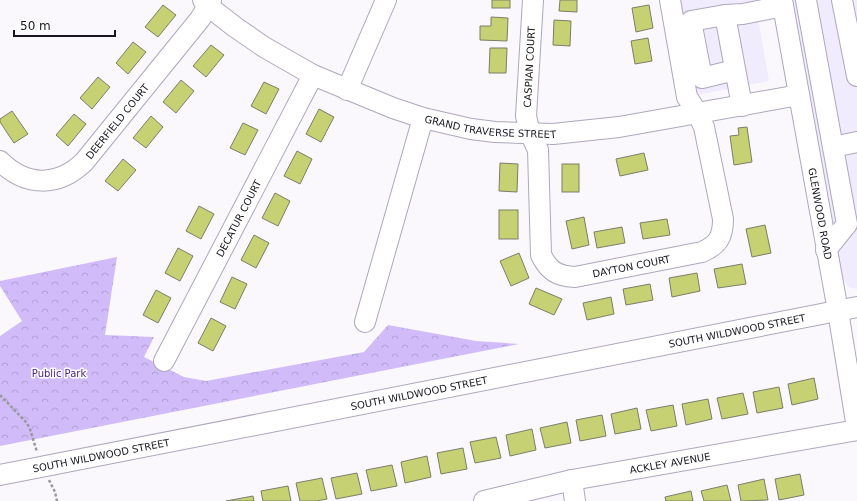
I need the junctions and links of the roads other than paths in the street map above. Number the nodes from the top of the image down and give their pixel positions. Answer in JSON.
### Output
{"nodes":[{"id":1,"x":386,"y":0,"type":"edge"},
{"id":2,"x":532,"y":0,"type":"edge"},
{"id":3,"x":670,"y":0,"type":"edge"},
{"id":4,"x":806,"y":0,"type":"edge"},
{"id":5,"x":842,"y":0,"type":"edge"},
{"id":6,"x":208,"y":2,"type":"edge"},
{"id":7,"x":783,"y":3,"type":"edge"},
{"id":8,"x":725,"y":15,"type":"junction"},
{"id":9,"x":735,"y":70,"type":"junction"},
{"id":10,"x":313,"y":75,"type":"junction"},
{"id":11,"x":857,"y":76,"type":"edge"},
{"id":12,"x":347,"y":90,"type":"junction"},
{"id":13,"x":799,"y":95,"type":"junction"},
{"id":14,"x":742,"y":106,"type":"junction"},
{"id":15,"x":698,"y":114,"type":"junction"},
{"id":16,"x":423,"y":118,"type":"junction"},
{"id":17,"x":530,"y":133,"type":"junction"},
{"id":18,"x":857,"y":142,"type":"edge"},
{"id":19,"x":833,"y":147,"type":"junction"},
{"id":20,"x":0,"y":161,"type":"edge"},
{"id":21,"x":826,"y":250,"type":"junction"},
{"id":22,"x":857,"y":307,"type":"edge"},
{"id":23,"x":838,"y":311,"type":"junction"},
{"id":24,"x":365,"y":322,"type":"dead end"},
{"id":25,"x":164,"y":361,"type":"dead end"},
{"id":26,"x":857,"y":429,"type":"edge"},
{"id":27,"x":0,"y":476,"type":"edge"},
{"id":28,"x":572,"y":480,"type":"junction"},
{"id":29,"x":484,"y":501,"type":"edge"},
{"id":30,"x":575,"y":501,"type":"edge"}],
"edges":[{"from":1,"to":12,"type":"street"},
{"from":2,"to":17,"type":"street","name":"CASPIAN COURT"},
{"from":3,"to":15,"type":"street","name":"DAYTON COURT"},
{"from":4,"to":19,"type":"street"},
{"from":5,"to":11,"type":"street"},
{"from":6,"to":10,"type":"street","name":"GRAND TRAVERSE STREET"},
{"from":6,"to":20,"type":"street","name":"DEERFIELD COURT"},
{"from":7,"to":8,"type":"street"},
{"from":7,"to":13,"type":"street","name":"GLENWOOD ROAD"},
{"from":8,"to":9,"type":"street"},
{"from":8,"to":9,"type":"street"},
{"from":9,"to":14,"type":"street"},
{"from":10,"to":12,"type":"street","name":"GRAND TRAVERSE STREET"},
{"from":10,"to":25,"type":"street","name":"DECATUR COURT"},
{"from":12,"to":16,"type":"street","name":"GRAND TRAVERSE STREET"},
{"from":13,"to":14,"type":"street","name":"GRAND TRAVERSE STREET"},
{"from":13,"to":21,"type":"street","name":"GLENWOOD ROAD"},
{"from":14,"to":15,"type":"street","name":"GRAND TRAVERSE STREET"},
{"from":15,"to":17,"type":"street","name":"GRAND TRAVERSE STREET"},
{"from":15,"to":17,"type":"street","name":"DAYTON COURT"},
{"from":16,"to":17,"type":"street","name":"GRAND TRAVERSE STREET"},
{"from":16,"to":24,"type":"street"},
{"from":18,"to":19,"type":"street"},
{"from":19,"to":21,"type":"street"},
{"from":21,"to":23,"type":"street","name":"GLENWOOD ROAD"},
{"from":22,"to":23,"type":"street","name":"SOUTH WILDWOOD STREET"},
{"from":23,"to":26,"type":"street","name":"GLENWOOD ROAD"},
{"from":23,"to":27,"type":"street","name":"SOUTH WILDWOOD STREET"},
{"from":26,"to":28,"type":"street","name":"ACKLEY AVENUE"},
{"from":28,"to":29,"type":"street","name":"ACKLEY AVENUE"},
{"from":28,"to":30,"type":"street"}]}
